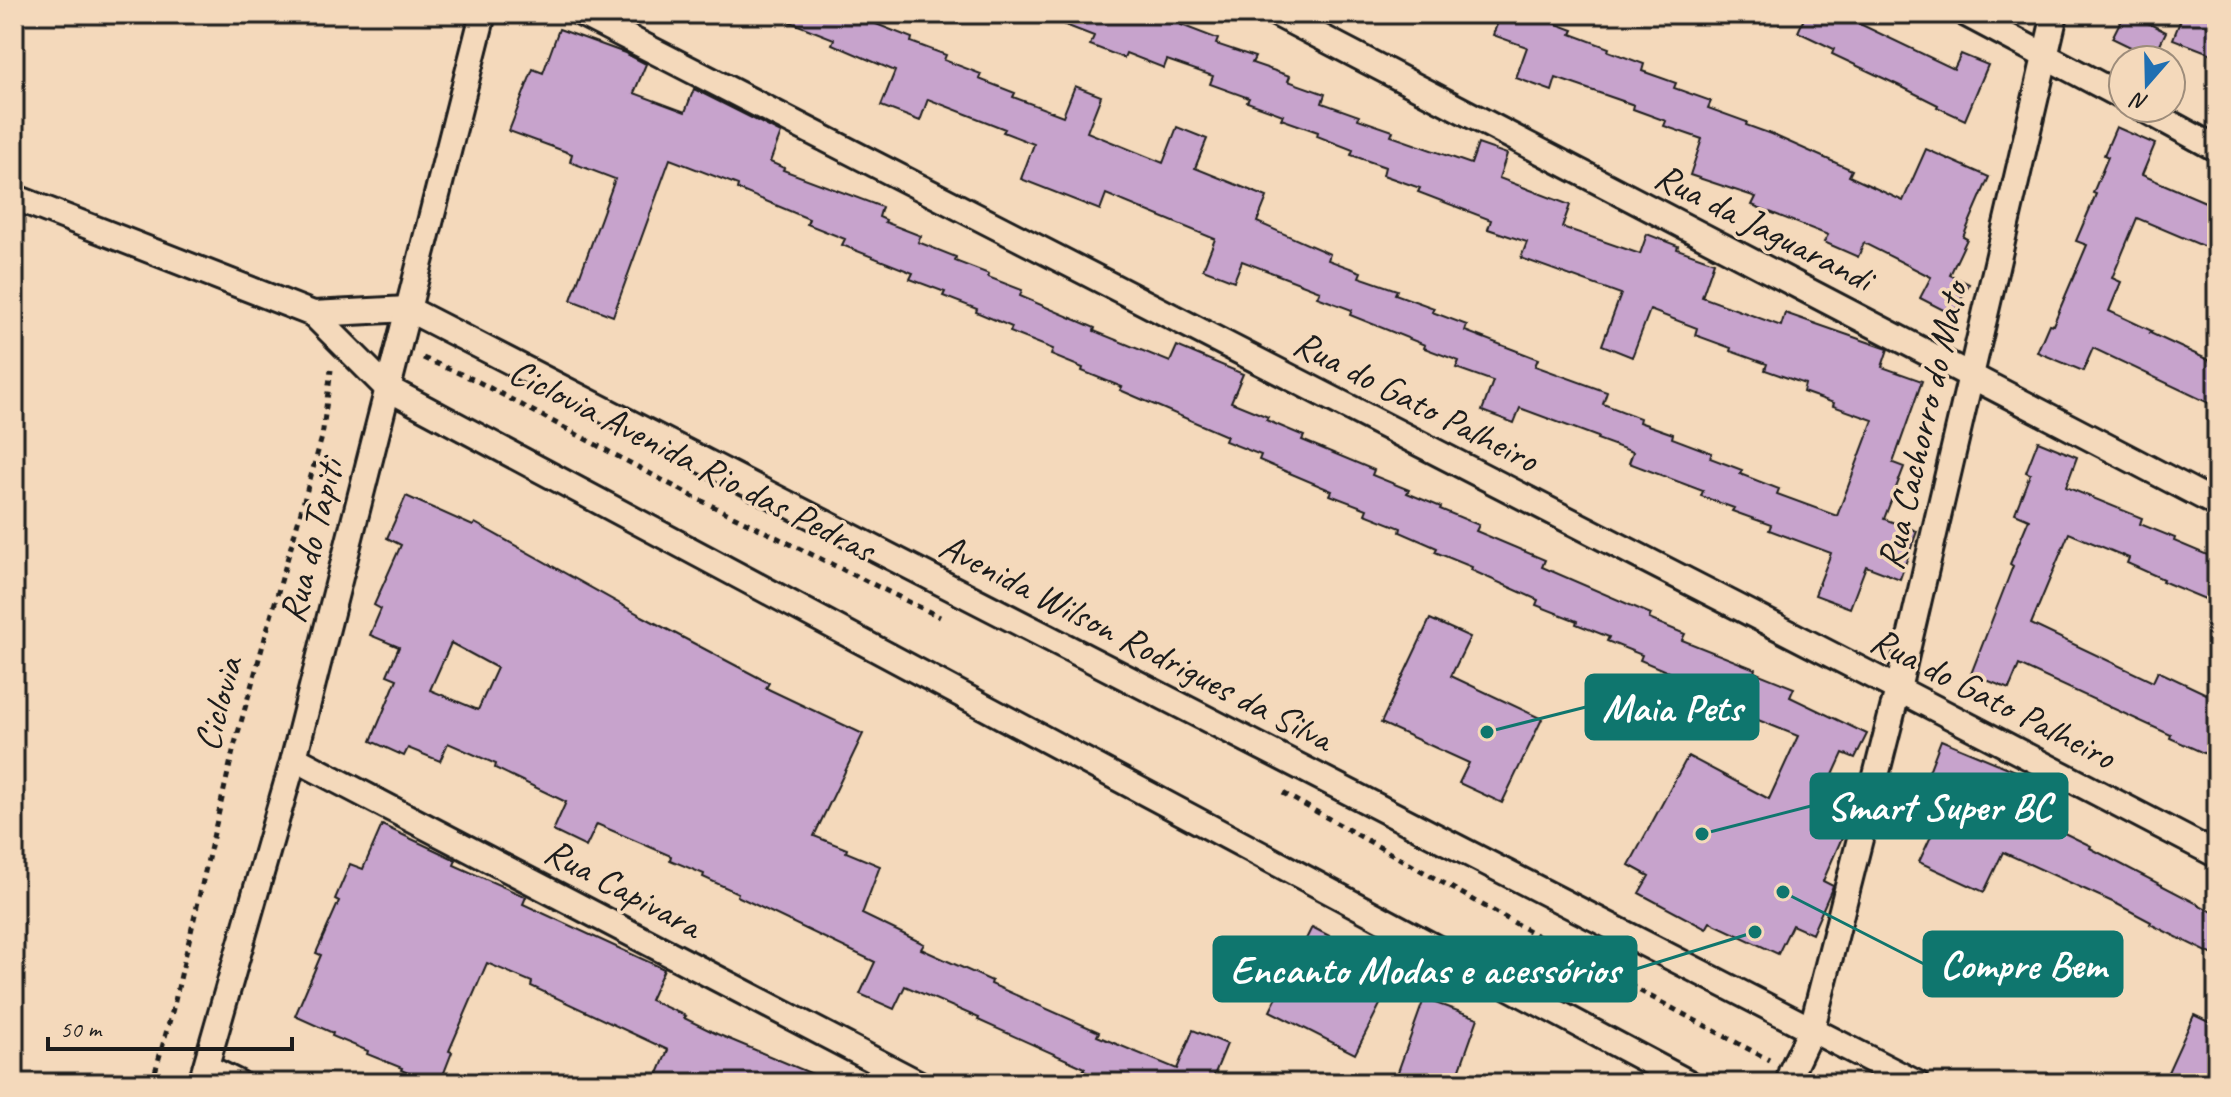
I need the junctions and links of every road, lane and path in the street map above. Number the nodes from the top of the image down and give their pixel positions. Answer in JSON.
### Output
{"nodes":[{"id":1,"x":483,"y":14,"type":"edge"},
{"id":2,"x":582,"y":14,"type":"edge"},
{"id":3,"x":1277,"y":14,"type":"edge"},
{"id":4,"x":1966,"y":14,"type":"edge"},
{"id":5,"x":2055,"y":14,"type":"edge"},
{"id":6,"x":2045,"y":55,"type":"junction"},
{"id":7,"x":2107,"y":88,"type":"edge"},
{"id":8,"x":2171,"y":124,"type":"edge"},
{"id":9,"x":2217,"y":149,"type":"edge"},
{"id":10,"x":14,"y":197,"type":"edge"},
{"id":11,"x":408,"y":309,"type":"junction"},
{"id":12,"x":313,"y":314,"type":"junction"},
{"id":13,"x":339,"y":340,"type":"junction"},
{"id":14,"x":399,"y":348,"type":"junction"},
{"id":15,"x":1971,"y":375,"type":"junction"},
{"id":16,"x":387,"y":388,"type":"junction"},
{"id":17,"x":2217,"y":504,"type":"edge"},
{"id":18,"x":952,"y":623,"type":"dead end"},
{"id":19,"x":1898,"y":689,"type":"junction"},
{"id":20,"x":294,"y":758,"type":"junction"},
{"id":21,"x":1275,"y":789,"type":"dead end"},
{"id":22,"x":2217,"y":855,"type":"edge"},
{"id":23,"x":1812,"y":1028,"type":"junction"},
{"id":24,"x":204,"y":1075,"type":"edge"},
{"id":25,"x":1790,"y":1077,"type":"edge"},
{"id":26,"x":152,"y":1083,"type":"edge"},
{"id":27,"x":238,"y":1083,"type":"edge"},
{"id":28,"x":918,"y":1083,"type":"edge"},
{"id":29,"x":1689,"y":1083,"type":"edge"},
{"id":30,"x":1916,"y":1083,"type":"edge"}],
"edges":[{"from":1,"to":11,"type":"street","name":"Rua do Tapiti"},
{"from":2,"to":19,"type":"street","name":"Rua do Gato Palheiro"},
{"from":3,"to":15,"type":"street","name":"Rua da Jaguarandi"},
{"from":4,"to":6,"type":"street"},
{"from":5,"to":6,"type":"street","name":"Rua Cachorro do Mato"},
{"from":6,"to":7,"type":"street"},
{"from":6,"to":15,"type":"street","name":"Rua Cachorro do Mato"},
{"from":8,"to":9,"type":"street"},
{"from":10,"to":12,"type":"street"},
{"from":11,"to":12,"type":"street"},
{"from":11,"to":14,"type":"street","name":"Rua do Tapiti"},
{"from":11,"to":23,"type":"street","name":"Avenida Wilson Rodrigues da Silva"},
{"from":12,"to":13,"type":"street"},
{"from":13,"to":16,"type":"street"},
{"from":13,"to":26,"type":"path","name":"Ciclovia"},
{"from":14,"to":16,"type":"street","name":"Rua do Tapiti"},
{"from":14,"to":18,"type":"path","name":"Ciclovia Avenida Rio das Pedras"},
{"from":15,"to":17,"type":"street","name":"Rua da Jaguarandi"},
{"from":15,"to":19,"type":"street","name":"Rua Cachorro do Mato"},
{"from":16,"to":20,"type":"street","name":"Rua do Tapiti"},
{"from":16,"to":29,"type":"street"},
{"from":19,"to":22,"type":"street","name":"Rua do Gato Palheiro"},
{"from":19,"to":23,"type":"street","name":"Rua Cachorro do Mato"},
{"from":20,"to":24,"type":"street","name":"Rua do Tapiti"},
{"from":20,"to":28,"type":"street","name":"Rua Capivara"},
{"from":21,"to":25,"type":"path"},
{"from":23,"to":25,"type":"street","name":"Rua Cachorro do Mato"},
{"from":23,"to":30,"type":"street","name":"Avenida Wilson Rodrigues da Silva"},
{"from":24,"to":27,"type":"street"}]}
